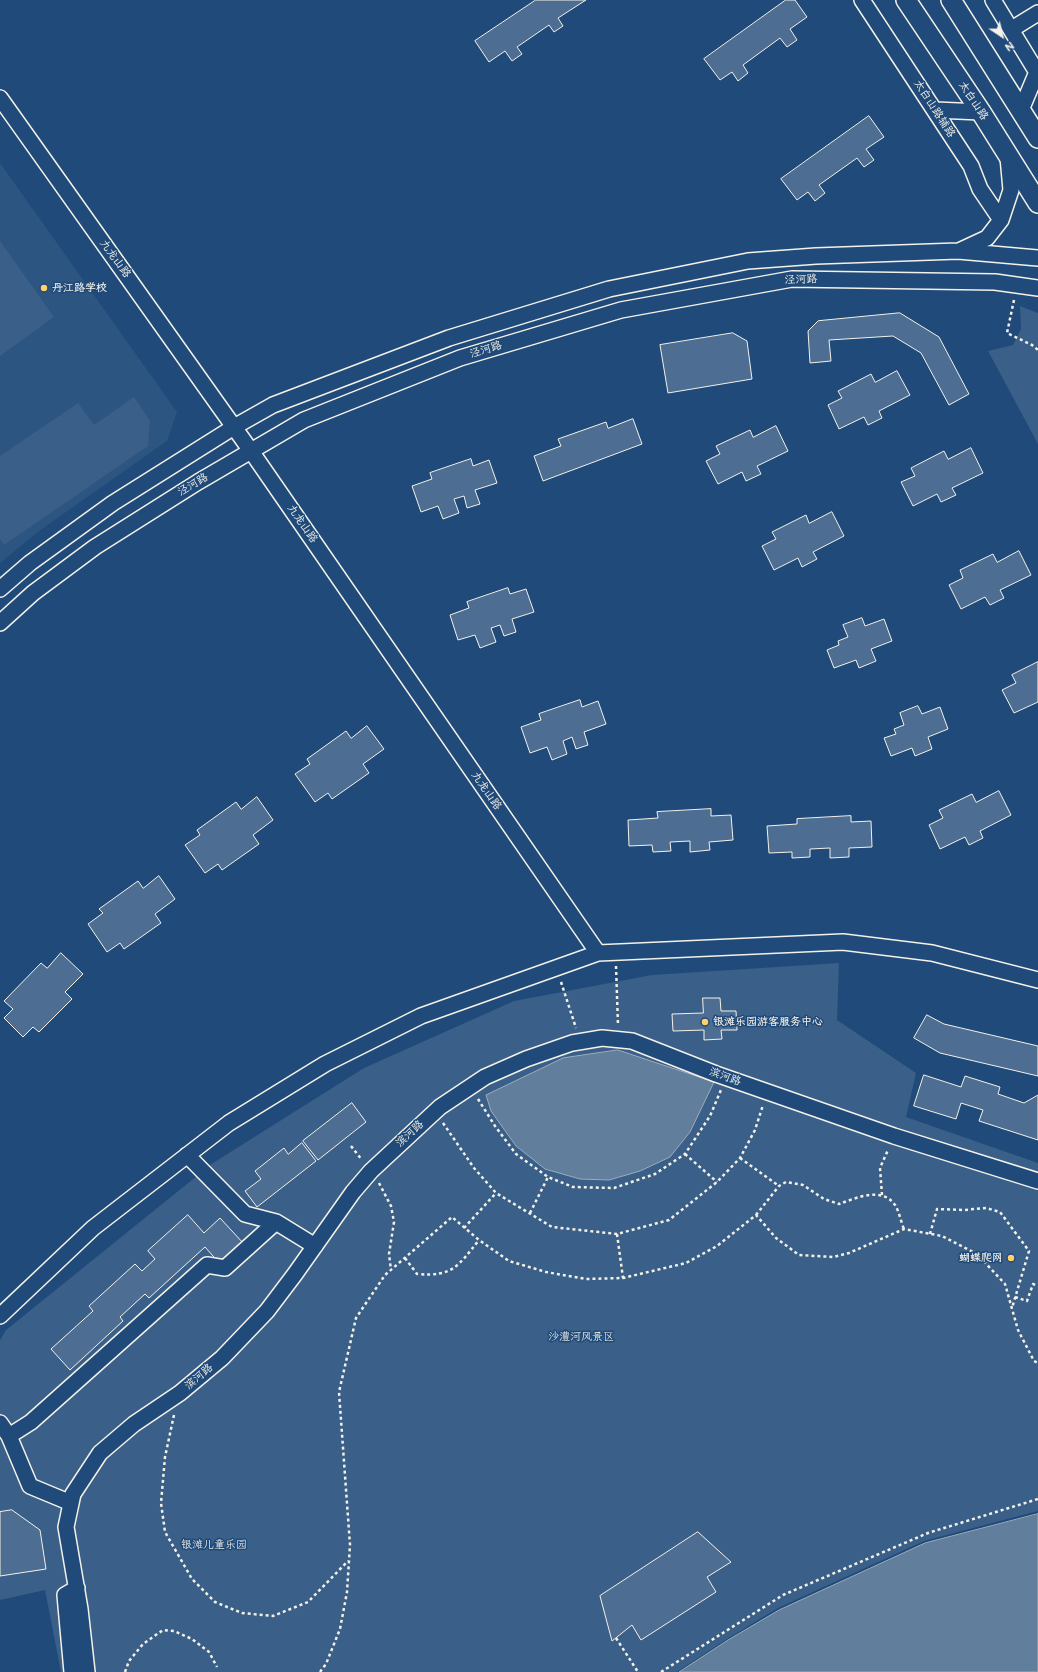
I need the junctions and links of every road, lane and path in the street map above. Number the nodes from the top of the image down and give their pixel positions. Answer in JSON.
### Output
{"nodes":[{"id":1,"x":862,"y":0,"type":"edge"},
{"id":2,"x":906,"y":0,"type":"edge"},
{"id":3,"x":951,"y":0,"type":"edge"},
{"id":4,"x":993,"y":0,"type":"edge"},
{"id":5,"x":1038,"y":13,"type":"edge"},
{"id":6,"x":1012,"y":29,"type":"junction"},
{"id":7,"x":1038,"y":73,"type":"edge"},
{"id":8,"x":0,"y":98,"type":"edge"},
{"id":9,"x":934,"y":110,"type":"junction"},
{"id":10,"x":1021,"y":110,"type":"junction"},
{"id":11,"x":981,"y":112,"type":"junction"},
{"id":12,"x":1038,"y":138,"type":"edge"},
{"id":13,"x":1008,"y":154,"type":"junction"},
{"id":14,"x":1038,"y":203,"type":"edge"},
{"id":15,"x":1001,"y":220,"type":"junction"},
{"id":16,"x":958,"y":251,"type":"junction"},
{"id":17,"x":1038,"y":258,"type":"edge"},
{"id":18,"x":1038,"y":288,"type":"edge"},
{"id":19,"x":1019,"y":301,"type":"dead end"},
{"id":20,"x":1038,"y":350,"type":"edge"},
{"id":21,"x":234,"y":427,"type":"junction"},
{"id":22,"x":251,"y":451,"type":"junction"},
{"id":23,"x":0,"y":589,"type":"edge"},
{"id":24,"x":0,"y":623,"type":"edge"},
{"id":25,"x":615,"y":952,"type":"junction"},
{"id":26,"x":598,"y":953,"type":"junction"},
{"id":27,"x":556,"y":968,"type":"junction"},
{"id":28,"x":1038,"y":980,"type":"edge"},
{"id":29,"x":619,"y":1040,"type":"junction"},
{"id":30,"x":580,"y":1042,"type":"junction"},
{"id":31,"x":726,"y":1077,"type":"junction"},
{"id":32,"x":470,"y":1087,"type":"junction"},
{"id":33,"x":768,"y":1092,"type":"junction"},
{"id":34,"x":435,"y":1111,"type":"junction"},
{"id":35,"x":894,"y":1136,"type":"junction"},
{"id":36,"x":351,"y":1146,"type":"dead end"},
{"id":37,"x":685,"y":1154,"type":"junction"},
{"id":38,"x":187,"y":1155,"type":"junction"},
{"id":39,"x":740,"y":1158,"type":"junction"},
{"id":40,"x":371,"y":1171,"type":"junction"},
{"id":41,"x":548,"y":1177,"type":"junction"},
{"id":42,"x":1038,"y":1181,"type":"edge"},
{"id":43,"x":717,"y":1182,"type":"junction"},
{"id":44,"x":779,"y":1186,"type":"junction"},
{"id":45,"x":496,"y":1193,"type":"junction"},
{"id":46,"x":882,"y":1195,"type":"junction"},
{"id":47,"x":530,"y":1213,"type":"junction"},
{"id":48,"x":756,"y":1215,"type":"junction"},
{"id":49,"x":276,"y":1222,"type":"junction"},
{"id":50,"x":464,"y":1228,"type":"junction"},
{"id":51,"x":904,"y":1229,"type":"junction"},
{"id":52,"x":617,"y":1234,"type":"junction"},
{"id":53,"x":930,"y":1234,"type":"junction"},
{"id":54,"x":479,"y":1240,"type":"junction"},
{"id":55,"x":315,"y":1246,"type":"junction"},
{"id":56,"x":405,"y":1258,"type":"junction"},
{"id":57,"x":391,"y":1270,"type":"junction"},
{"id":58,"x":622,"y":1278,"type":"junction"},
{"id":59,"x":1038,"y":1286,"type":"edge"},
{"id":60,"x":1015,"y":1297,"type":"junction"},
{"id":61,"x":1012,"y":1308,"type":"junction"},
{"id":62,"x":0,"y":1316,"type":"edge"},
{"id":63,"x":1038,"y":1363,"type":"edge"},
{"id":64,"x":180,"y":1393,"type":"junction"},
{"id":65,"x":0,"y":1423,"type":"edge"},
{"id":66,"x":9,"y":1436,"type":"junction"},
{"id":67,"x":1038,"y":1499,"type":"edge"},
{"id":68,"x":71,"y":1503,"type":"junction"},
{"id":69,"x":349,"y":1560,"type":"junction"},
{"id":70,"x":77,"y":1588,"type":"junction"},
{"id":71,"x":616,"y":1638,"type":"dead end"},
{"id":72,"x":217,"y":1668,"type":"dead end"},
{"id":73,"x":72,"y":1672,"type":"edge"},
{"id":74,"x":87,"y":1672,"type":"edge"},
{"id":75,"x":125,"y":1672,"type":"edge"},
{"id":76,"x":320,"y":1672,"type":"edge"},
{"id":77,"x":638,"y":1672,"type":"edge"},
{"id":78,"x":661,"y":1672,"type":"edge"}],
"edges":[{"from":1,"to":9,"type":"street","name":"太白山路辅路"},
{"from":2,"to":11,"type":"main road","name":"太白山路"},
{"from":3,"to":10,"type":"main road"},
{"from":4,"to":6,"type":"street"},
{"from":5,"to":6,"type":"street"},
{"from":6,"to":7,"type":"street"},
{"from":7,"to":10,"type":"street"},
{"from":8,"to":21,"type":"street","name":"九龙山路"},
{"from":9,"to":11,"type":"street"},
{"from":9,"to":15,"type":"street","name":"太白山路辅路"},
{"from":10,"to":12,"type":"main road"},
{"from":11,"to":13,"type":"main road","name":"太白山路"},
{"from":13,"to":14,"type":"main road","name":"太白山路"},
{"from":13,"to":15,"type":"street"},
{"from":15,"to":16,"type":"street"},
{"from":16,"to":17,"type":"street","name":"泾河路"},
{"from":16,"to":21,"type":"street","name":"泾河路"},
{"from":18,"to":22,"type":"street","name":"泾河路"},
{"from":19,"to":20,"type":"path"},
{"from":21,"to":22,"type":"street","name":"九龙山路"},
{"from":21,"to":23,"type":"street","name":"泾河路"},
{"from":22,"to":24,"type":"street","name":"泾河路"},
{"from":22,"to":26,"type":"street","name":"九龙山路"},
{"from":25,"to":26,"type":"street"},
{"from":25,"to":28,"type":"street"},
{"from":25,"to":29,"type":"path"},
{"from":26,"to":27,"type":"street"},
{"from":27,"to":30,"type":"path"},
{"from":27,"to":38,"type":"street"},
{"from":29,"to":30,"type":"street","name":"滨河路"},
{"from":29,"to":31,"type":"street","name":"滨河路"},
{"from":30,"to":32,"type":"street","name":"滨河路"},
{"from":31,"to":33,"type":"street","name":"滨河路"},
{"from":31,"to":37,"type":"path"},
{"from":32,"to":34,"type":"street","name":"滨河路"},
{"from":32,"to":41,"type":"path"},
{"from":33,"to":35,"type":"street","name":"滨河路"},
{"from":33,"to":39,"type":"path"},
{"from":34,"to":40,"type":"street","name":"滨河路"},
{"from":34,"to":45,"type":"path"},
{"from":35,"to":42,"type":"street","name":"滨河路"},
{"from":35,"to":46,"type":"path"},
{"from":36,"to":40,"type":"path"},
{"from":37,"to":41,"type":"path"},
{"from":37,"to":43,"type":"path"},
{"from":38,"to":49,"type":"street"},
{"from":38,"to":62,"type":"street"},
{"from":39,"to":43,"type":"path"},
{"from":39,"to":44,"type":"path"},
{"from":40,"to":55,"type":"street","name":"滨河路"},
{"from":40,"to":57,"type":"path"},
{"from":41,"to":47,"type":"path"},
{"from":43,"to":52,"type":"path"},
{"from":44,"to":46,"type":"path"},
{"from":44,"to":48,"type":"path"},
{"from":45,"to":47,"type":"path"},
{"from":45,"to":50,"type":"path"},
{"from":46,"to":51,"type":"path"},
{"from":47,"to":52,"type":"path"},
{"from":48,"to":51,"type":"path"},
{"from":48,"to":58,"type":"path"},
{"from":49,"to":55,"type":"street"},
{"from":49,"to":66,"type":"street"},
{"from":50,"to":54,"type":"path"},
{"from":50,"to":56,"type":"path"},
{"from":51,"to":53,"type":"path"},
{"from":52,"to":58,"type":"path"},
{"from":53,"to":60,"type":"path"},
{"from":53,"to":61,"type":"path"},
{"from":54,"to":56,"type":"path"},
{"from":54,"to":58,"type":"path"},
{"from":55,"to":64,"type":"street","name":"滨河路"},
{"from":56,"to":57,"type":"path"},
{"from":57,"to":69,"type":"path"},
{"from":59,"to":60,"type":"path"},
{"from":60,"to":61,"type":"path"},
{"from":61,"to":63,"type":"path"},
{"from":64,"to":68,"type":"street","name":"滨河路"},
{"from":64,"to":69,"type":"path"},
{"from":65,"to":66,"type":"street"},
{"from":66,"to":68,"type":"street"},
{"from":67,"to":78,"type":"path"},
{"from":68,"to":70,"type":"street","name":"滨河路"},
{"from":69,"to":76,"type":"path"},
{"from":70,"to":73,"type":"street"},
{"from":70,"to":74,"type":"street","name":"滨河路"},
{"from":71,"to":77,"type":"path"},
{"from":72,"to":75,"type":"path"}]}
